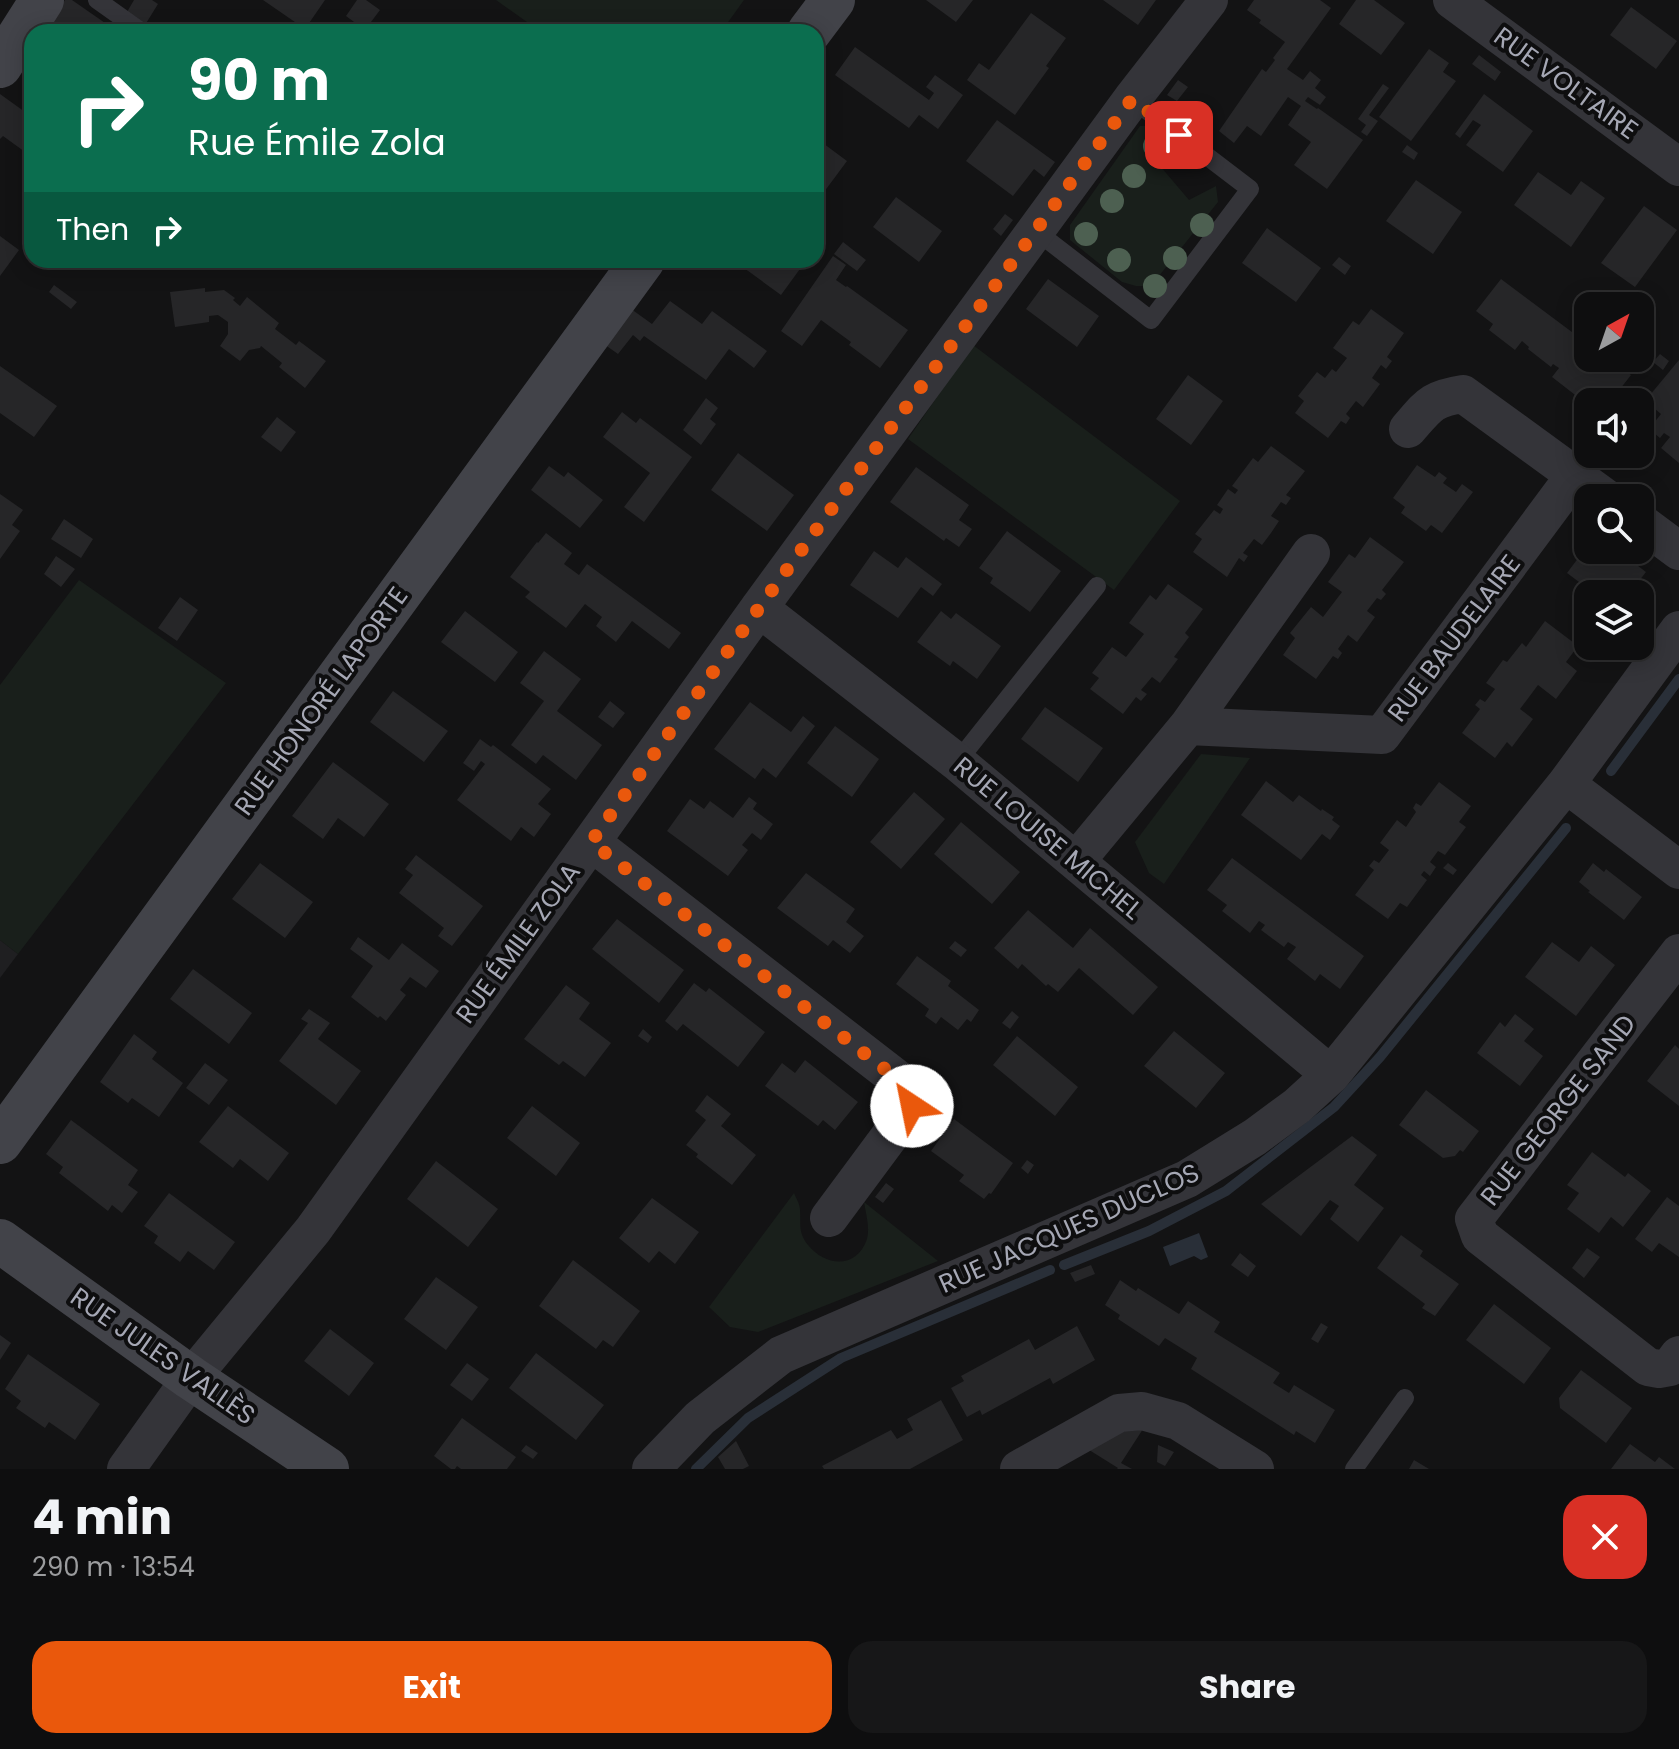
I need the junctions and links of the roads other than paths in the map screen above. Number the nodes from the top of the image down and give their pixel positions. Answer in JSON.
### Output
{"nodes":[{"id":1,"x":42,"y":0,"type":"edge"},
{"id":2,"x":97,"y":0,"type":"edge"},
{"id":3,"x":833,"y":0,"type":"edge"},
{"id":4,"x":1209,"y":0,"type":"edge"},
{"id":5,"x":1452,"y":0,"type":"edge"},
{"id":6,"x":27,"y":24,"type":"edge"},
{"id":7,"x":131,"y":24,"type":"edge"},
{"id":8,"x":815,"y":24,"type":"edge"},
{"id":9,"x":24,"y":28,"type":"edge"},
{"id":10,"x":0,"y":66,"type":"edge"},
{"id":11,"x":1132,"y":99,"type":"junction"},
{"id":12,"x":1679,"y":167,"type":"edge"},
{"id":13,"x":1036,"y":231,"type":"junction"},
{"id":14,"x":637,"y":268,"type":"edge"},
{"id":15,"x":1408,"y":429,"type":"dead end"},
{"id":16,"x":1575,"y":475,"type":"junction"},
{"id":17,"x":1587,"y":484,"type":"edge"},
{"id":18,"x":1654,"y":532,"type":"edge"},
{"id":19,"x":1679,"y":551,"type":"edge"},
{"id":20,"x":1311,"y":553,"type":"dead end"},
{"id":21,"x":1097,"y":586,"type":"dead end"},
{"id":22,"x":759,"y":608,"type":"junction"},
{"id":23,"x":1679,"y":630,"type":"edge"},
{"id":24,"x":1188,"y":726,"type":"junction"},
{"id":25,"x":957,"y":762,"type":"junction"},
{"id":26,"x":1566,"y":784,"type":"junction"},
{"id":27,"x":591,"y":842,"type":"junction"},
{"id":28,"x":1076,"y":861,"type":"junction"},
{"id":29,"x":1679,"y":870,"type":"edge"},
{"id":30,"x":1679,"y":953,"type":"edge"},
{"id":31,"x":1331,"y":1075,"type":"junction"},
{"id":32,"x":0,"y":1142,"type":"edge"},
{"id":33,"x":829,"y":1218,"type":"dead end"},
{"id":34,"x":0,"y":1241,"type":"edge"},
{"id":35,"x":1674,"y":1361,"type":"edge"},
{"id":36,"x":191,"y":1378,"type":"junction"},
{"id":37,"x":1405,"y":1398,"type":"dead end"},
{"id":38,"x":126,"y":1469,"type":"edge"},
{"id":39,"x":327,"y":1469,"type":"edge"},
{"id":40,"x":651,"y":1469,"type":"edge"},
{"id":41,"x":1019,"y":1469,"type":"edge"},
{"id":42,"x":1255,"y":1469,"type":"edge"},
{"id":43,"x":1354,"y":1469,"type":"edge"}],
"edges":[{"from":1,"to":6,"type":"street"},
{"from":2,"to":7,"type":"lane"},
{"from":3,"to":8,"type":"street"},
{"from":4,"to":11,"type":"street","name":"RUE ÉMILE ZOLA"},
{"from":5,"to":12,"type":"street","name":"RUE VOLTAIRE"},
{"from":9,"to":10,"type":"street"},
{"from":11,"to":13,"type":"street","name":"RUE ÉMILE ZOLA"},
{"from":11,"to":13,"type":"lane"},
{"from":13,"to":22,"type":"street","name":"RUE ÉMILE ZOLA"},
{"from":14,"to":32,"type":"street","name":"RUE HONORÉ LAPORTE"},
{"from":15,"to":16,"type":"street"},
{"from":16,"to":17,"type":"street"},
{"from":16,"to":24,"type":"street","name":"RUE BAUDELAIRE"},
{"from":18,"to":19,"type":"street"},
{"from":20,"to":24,"type":"street"},
{"from":21,"to":25,"type":"lane"},
{"from":22,"to":25,"type":"street","name":"RUE LOUISE MICHEL"},
{"from":22,"to":27,"type":"street","name":"RUE ÉMILE ZOLA"},
{"from":23,"to":26,"type":"street","name":"RUE JACQUES DUCLOS"},
{"from":24,"to":28,"type":"street"},
{"from":25,"to":28,"type":"street","name":"RUE LOUISE MICHEL"},
{"from":26,"to":29,"type":"street"},
{"from":26,"to":31,"type":"street","name":"RUE JACQUES DUCLOS"},
{"from":27,"to":33,"type":"street"},
{"from":27,"to":36,"type":"street","name":"RUE ÉMILE ZOLA"},
{"from":28,"to":31,"type":"street","name":"RUE LOUISE MICHEL"},
{"from":30,"to":35,"type":"street","name":"RUE GEORGE SAND"},
{"from":31,"to":40,"type":"street","name":"RUE JACQUES DUCLOS"},
{"from":34,"to":36,"type":"street","name":"RUE JULES VALLÈS"},
{"from":36,"to":38,"type":"street","name":"RUE ÉMILE ZOLA"},
{"from":36,"to":39,"type":"street","name":"RUE JULES VALLÈS"},
{"from":37,"to":43,"type":"lane"},
{"from":41,"to":42,"type":"street"}]}
